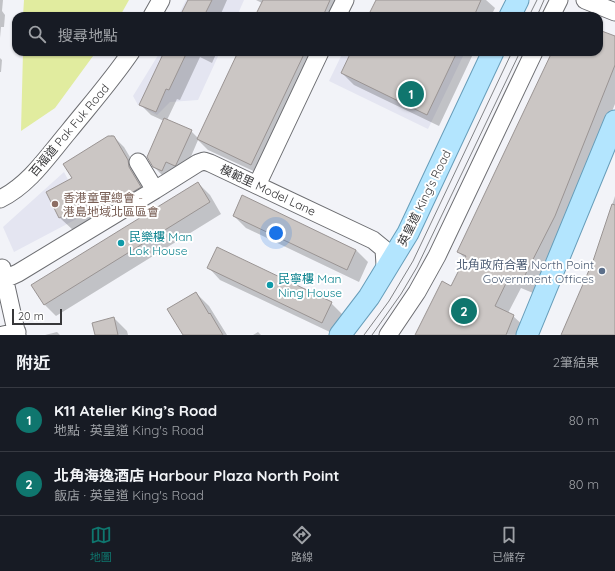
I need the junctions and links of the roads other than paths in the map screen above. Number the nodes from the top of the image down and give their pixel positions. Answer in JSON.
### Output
{"nodes":[{"id":1,"x":161,"y":0,"type":"edge"},
{"id":2,"x":345,"y":0,"type":"edge"},
{"id":3,"x":518,"y":0,"type":"edge"},
{"id":4,"x":559,"y":0,"type":"edge"},
{"id":5,"x":585,"y":0,"type":"edge"},
{"id":6,"x":154,"y":12,"type":"edge"},
{"id":7,"x":339,"y":12,"type":"edge"},
{"id":8,"x":512,"y":12,"type":"edge"},
{"id":9,"x":553,"y":12,"type":"edge"},
{"id":10,"x":615,"y":12,"type":"edge"},
{"id":11,"x":128,"y":56,"type":"edge"},
{"id":12,"x":318,"y":56,"type":"edge"},
{"id":13,"x":491,"y":56,"type":"edge"},
{"id":14,"x":532,"y":56,"type":"edge"},
{"id":15,"x":615,"y":121,"type":"edge"},
{"id":16,"x":138,"y":162,"type":"dead end"},
{"id":17,"x":257,"y":184,"type":"junction"},
{"id":18,"x":155,"y":190,"type":"junction"},
{"id":19,"x":0,"y":200,"type":"edge"},
{"id":20,"x":382,"y":276,"type":"junction"},
{"id":21,"x":12,"y":334,"type":"edge"},
{"id":22,"x":340,"y":335,"type":"edge"},
{"id":23,"x":388,"y":335,"type":"edge"},
{"id":24,"x":527,"y":335,"type":"edge"}],
"edges":[{"from":1,"to":6,"type":"street"},
{"from":2,"to":7,"type":"street"},
{"from":3,"to":8,"type":"main road"},
{"from":4,"to":9,"type":"street"},
{"from":5,"to":10,"type":"street"},
{"from":11,"to":19,"type":"street","name":"百福道 Pak Fuk Road"},
{"from":12,"to":17,"type":"street"},
{"from":13,"to":20,"type":"main road","name":"英皇道 King's Road"},
{"from":14,"to":23,"type":"street"},
{"from":15,"to":24,"type":"main road"},
{"from":16,"to":18,"type":"street"},
{"from":17,"to":18,"type":"street","name":"模範里 Model Lane"},
{"from":17,"to":20,"type":"street","name":"模範里 Model Lane"},
{"from":18,"to":21,"type":"street"},
{"from":20,"to":22,"type":"main road","name":"英皇道 King's Road"}]}
